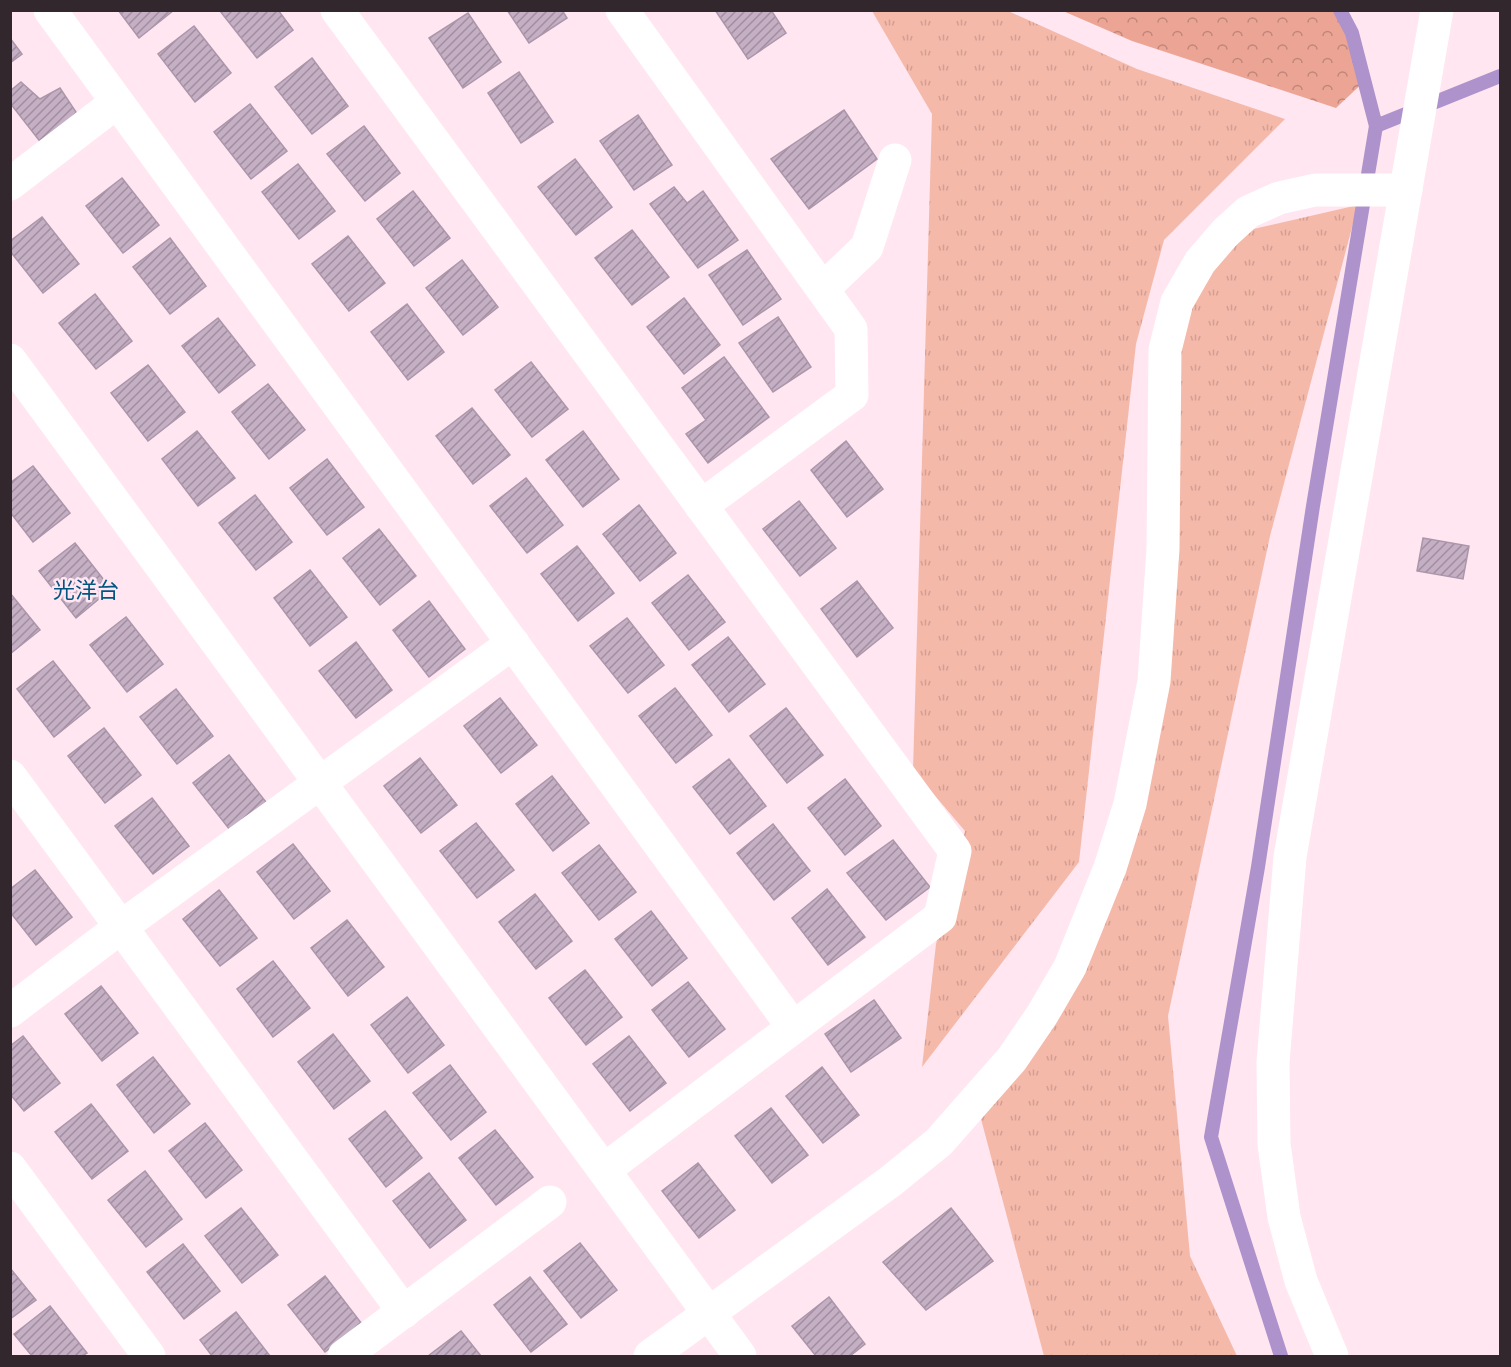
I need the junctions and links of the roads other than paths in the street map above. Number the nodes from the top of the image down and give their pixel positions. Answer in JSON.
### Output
{"nodes":[{"id":1,"x":50,"y":10,"type":"edge"},
{"id":2,"x":337,"y":10,"type":"edge"},
{"id":3,"x":622,"y":10,"type":"edge"},
{"id":4,"x":1437,"y":10,"type":"edge"},
{"id":5,"x":117,"y":102,"type":"junction"},
{"id":6,"x":895,"y":160,"type":"dead end"},
{"id":7,"x":10,"y":184,"type":"edge"},
{"id":8,"x":1398,"y":190,"type":"junction"},
{"id":9,"x":823,"y":289,"type":"junction"},
{"id":10,"x":10,"y":360,"type":"edge"},
{"id":11,"x":701,"y":506,"type":"junction"},
{"id":12,"x":513,"y":643,"type":"junction"},
{"id":13,"x":10,"y":776,"type":"edge"},
{"id":14,"x":321,"y":784,"type":"junction"},
{"id":15,"x":121,"y":927,"type":"junction"},
{"id":16,"x":10,"y":1011,"type":"edge"},
{"id":17,"x":793,"y":1027,"type":"junction"},
{"id":18,"x":10,"y":1168,"type":"edge"},
{"id":19,"x":604,"y":1170,"type":"junction"},
{"id":20,"x":550,"y":1202,"type":"dead end"},
{"id":21,"x":404,"y":1312,"type":"junction"},
{"id":22,"x":709,"y":1314,"type":"junction"},
{"id":23,"x":148,"y":1356,"type":"edge"},
{"id":24,"x":344,"y":1356,"type":"edge"},
{"id":25,"x":650,"y":1356,"type":"edge"},
{"id":26,"x":740,"y":1356,"type":"edge"},
{"id":27,"x":1332,"y":1356,"type":"edge"}],
"edges":[{"from":1,"to":5,"type":"street"},
{"from":2,"to":11,"type":"street"},
{"from":3,"to":9,"type":"street"},
{"from":4,"to":8,"type":"street"},
{"from":5,"to":7,"type":"street"},
{"from":5,"to":12,"type":"street"},
{"from":6,"to":9,"type":"street"},
{"from":8,"to":22,"type":"street"},
{"from":8,"to":27,"type":"street"},
{"from":9,"to":11,"type":"street"},
{"from":10,"to":14,"type":"street"},
{"from":11,"to":17,"type":"street"},
{"from":12,"to":14,"type":"street"},
{"from":12,"to":17,"type":"street"},
{"from":13,"to":15,"type":"street"},
{"from":14,"to":15,"type":"street"},
{"from":14,"to":19,"type":"street"},
{"from":15,"to":16,"type":"street"},
{"from":15,"to":21,"type":"street"},
{"from":17,"to":19,"type":"street"},
{"from":18,"to":23,"type":"street"},
{"from":19,"to":22,"type":"street"},
{"from":20,"to":21,"type":"street"},
{"from":21,"to":24,"type":"street"},
{"from":22,"to":25,"type":"street"},
{"from":22,"to":26,"type":"street"}]}
